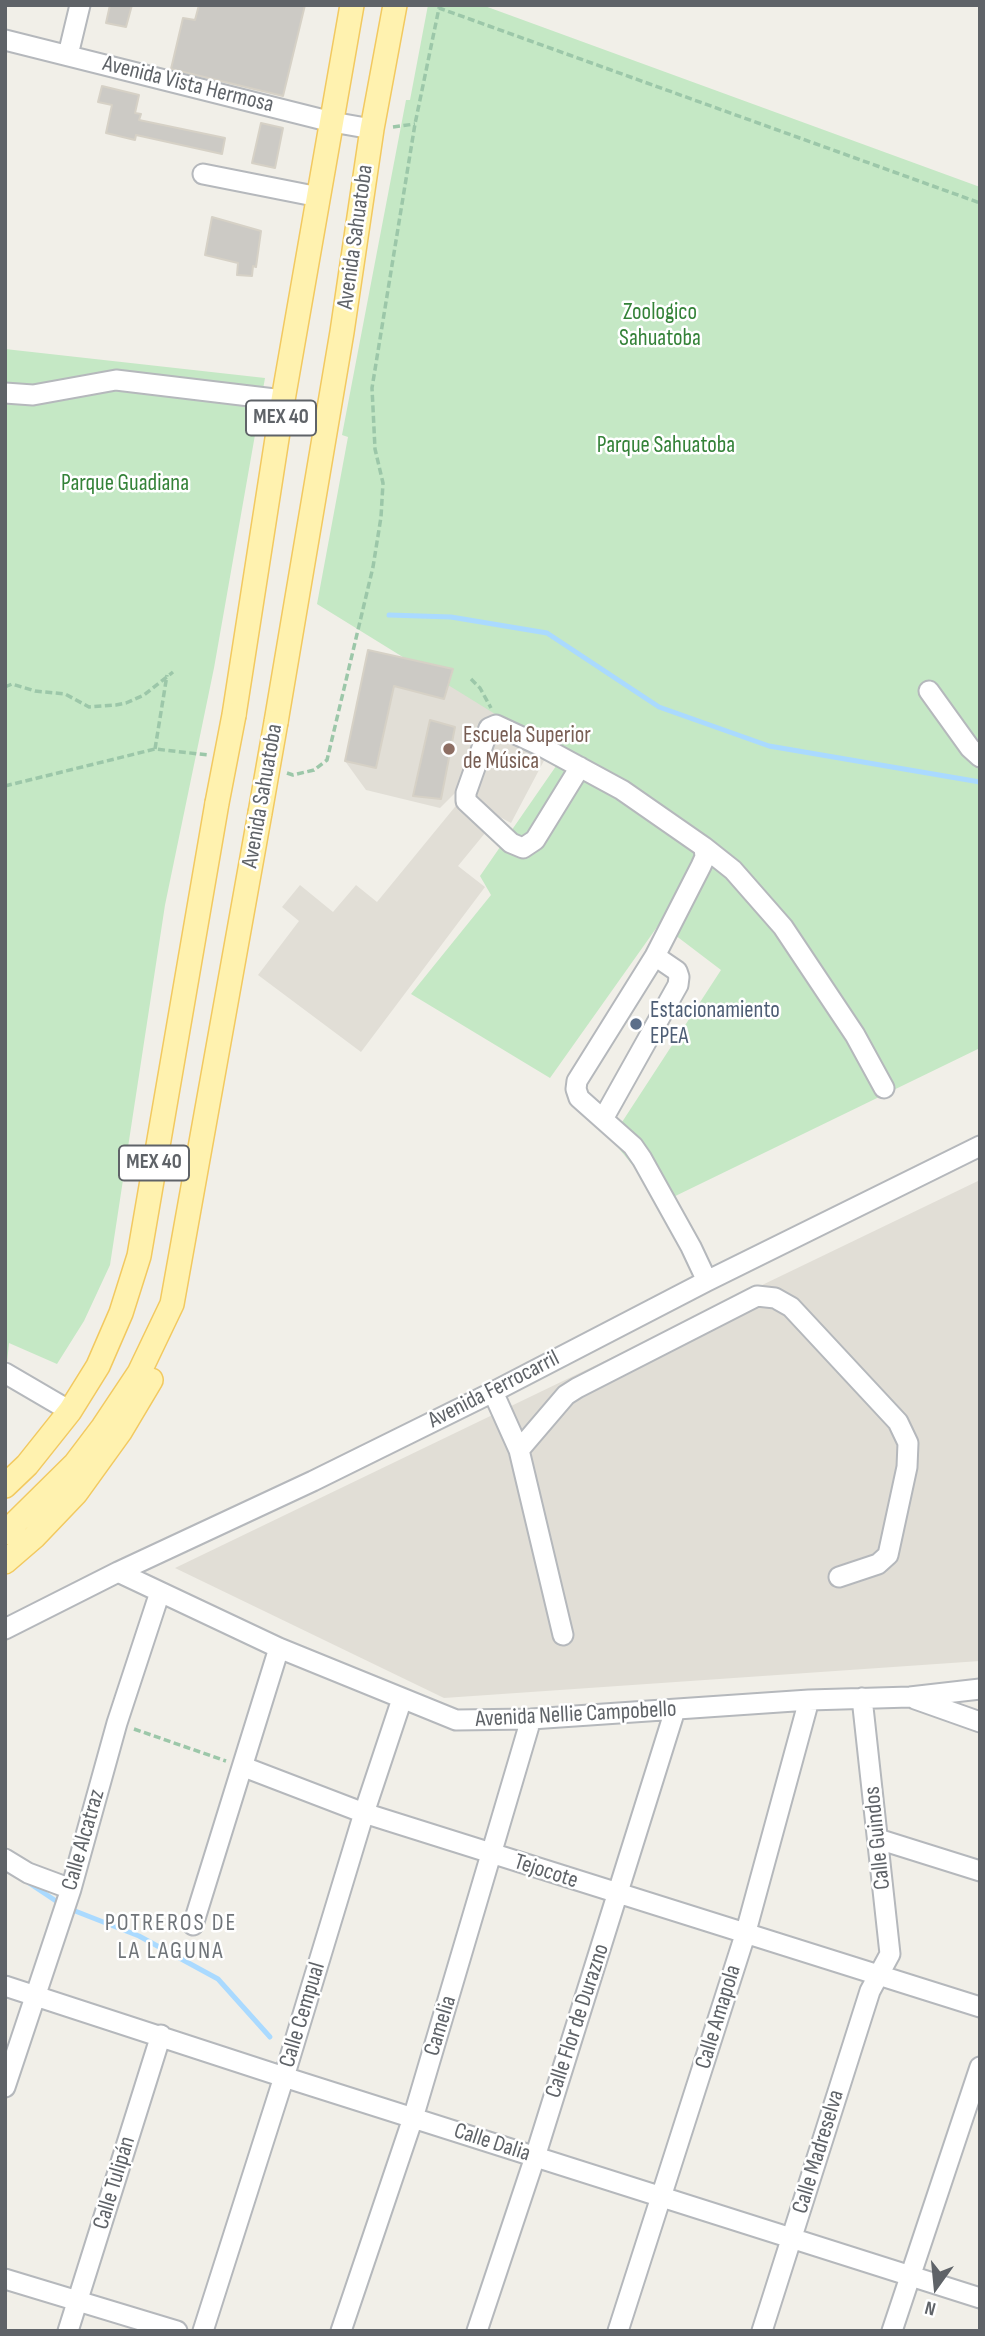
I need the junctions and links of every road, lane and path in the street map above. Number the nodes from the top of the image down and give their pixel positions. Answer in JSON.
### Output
{"nodes":[{"id":1,"x":80,"y":5,"type":"edge"},
{"id":2,"x":352,"y":5,"type":"edge"},
{"id":3,"x":395,"y":5,"type":"edge"},
{"id":4,"x":439,"y":7,"type":"edge"},
{"id":5,"x":5,"y":40,"type":"edge"},
{"id":6,"x":68,"y":55,"type":"junction"},
{"id":7,"x":332,"y":122,"type":"junction"},
{"id":8,"x":372,"y":129,"type":"junction"},
{"id":9,"x":203,"y":174,"type":"dead end"},
{"id":10,"x":320,"y":197,"type":"junction"},
{"id":11,"x":980,"y":203,"type":"edge"},
{"id":12,"x":5,"y":393,"type":"edge"},
{"id":13,"x":284,"y":400,"type":"junction"},
{"id":14,"x":173,"y":672,"type":"dead end"},
{"id":15,"x":167,"y":675,"type":"junction"},
{"id":16,"x":5,"y":687,"type":"edge"},
{"id":17,"x":929,"y":691,"type":"dead end"},
{"id":18,"x":155,"y":749,"type":"junction"},
{"id":19,"x":209,"y":756,"type":"dead end"},
{"id":20,"x":980,"y":757,"type":"edge"},
{"id":21,"x":580,"y":767,"type":"junction"},
{"id":22,"x":281,"y":772,"type":"dead end"},
{"id":23,"x":5,"y":786,"type":"edge"},
{"id":24,"x":704,"y":847,"type":"junction"},
{"id":25,"x":655,"y":956,"type":"junction"},
{"id":26,"x":884,"y":1088,"type":"dead end"},
{"id":27,"x":603,"y":1119,"type":"junction"},
{"id":28,"x":980,"y":1146,"type":"edge"},
{"id":29,"x":707,"y":1281,"type":"junction"},
{"id":30,"x":172,"y":1304,"type":"junction"},
{"id":31,"x":5,"y":1373,"type":"edge"},
{"id":32,"x":493,"y":1392,"type":"junction"},
{"id":33,"x":70,"y":1411,"type":"junction"},
{"id":34,"x":519,"y":1450,"type":"junction"},
{"id":35,"x":5,"y":1486,"type":"edge"},
{"id":36,"x":5,"y":1533,"type":"edge"},
{"id":37,"x":5,"y":1562,"type":"edge"},
{"id":38,"x":118,"y":1572,"type":"junction"},
{"id":39,"x":839,"y":1577,"type":"dead end"},
{"id":40,"x":160,"y":1592,"type":"junction"},
{"id":41,"x":5,"y":1629,"type":"edge"},
{"id":42,"x":563,"y":1635,"type":"dead end"},
{"id":43,"x":279,"y":1648,"type":"junction"},
{"id":44,"x":980,"y":1689,"type":"edge"},
{"id":45,"x":910,"y":1697,"type":"junction"},
{"id":46,"x":862,"y":1698,"type":"junction"},
{"id":47,"x":402,"y":1699,"type":"junction"},
{"id":48,"x":809,"y":1700,"type":"junction"},
{"id":49,"x":675,"y":1710,"type":"junction"},
{"id":50,"x":531,"y":1719,"type":"junction"},
{"id":51,"x":980,"y":1722,"type":"edge"},
{"id":52,"x":117,"y":1723,"type":"junction"},
{"id":53,"x":244,"y":1767,"type":"junction"},
{"id":54,"x":363,"y":1813,"type":"junction"},
{"id":55,"x":878,"y":1839,"type":"junction"},
{"id":56,"x":492,"y":1855,"type":"junction"},
{"id":57,"x":5,"y":1859,"type":"edge"},
{"id":58,"x":980,"y":1871,"type":"edge"},
{"id":59,"x":71,"y":1889,"type":"junction"},
{"id":60,"x":618,"y":1895,"type":"junction"},
{"id":61,"x":193,"y":1926,"type":"dead end"},
{"id":62,"x":745,"y":1935,"type":"junction"},
{"id":63,"x":879,"y":1975,"type":"junction"},
{"id":64,"x":5,"y":1986,"type":"edge"},
{"id":65,"x":34,"y":1995,"type":"junction"},
{"id":66,"x":980,"y":2007,"type":"edge"},
{"id":67,"x":161,"y":2035,"type":"junction"},
{"id":68,"x":980,"y":2067,"type":"edge"},
{"id":69,"x":284,"y":2077,"type":"junction"},
{"id":70,"x":5,"y":2087,"type":"edge"},
{"id":71,"x":413,"y":2118,"type":"junction"},
{"id":72,"x":535,"y":2157,"type":"junction"},
{"id":73,"x":662,"y":2197,"type":"junction"},
{"id":74,"x":793,"y":2238,"type":"junction"},
{"id":75,"x":909,"y":2276,"type":"junction"},
{"id":76,"x":5,"y":2279,"type":"edge"},
{"id":77,"x":980,"y":2298,"type":"edge"},
{"id":78,"x":78,"y":2301,"type":"junction"},
{"id":79,"x":68,"y":2331,"type":"edge"},
{"id":80,"x":177,"y":2331,"type":"edge"},
{"id":81,"x":203,"y":2331,"type":"edge"},
{"id":82,"x":341,"y":2331,"type":"edge"},
{"id":83,"x":477,"y":2331,"type":"edge"},
{"id":84,"x":618,"y":2331,"type":"edge"},
{"id":85,"x":762,"y":2331,"type":"edge"},
{"id":86,"x":892,"y":2331,"type":"edge"}],
"edges":[{"from":1,"to":6,"type":"street"},
{"from":2,"to":7,"type":"main road","name":"Avenida Sahuatoba","number":"MEX 40"},
{"from":3,"to":8,"type":"main road","name":"Avenida Sahuatoba","number":"MEX 40"},
{"from":4,"to":11,"type":"path"},
{"from":4,"to":22,"type":"path"},
{"from":5,"to":6,"type":"street","name":"Avenida Vista Hermosa"},
{"from":6,"to":7,"type":"street","name":"Avenida Vista Hermosa"},
{"from":7,"to":8,"type":"street","name":"Avenida Vista Hermosa"},
{"from":7,"to":10,"type":"main road","name":"Avenida Sahuatoba","number":"MEX 40"},
{"from":8,"to":30,"type":"main road","name":"Avenida Sahuatoba","number":"MEX 40","bridge":true},
{"from":9,"to":10,"type":"street"},
{"from":10,"to":13,"type":"main road","name":"Avenida Sahuatoba","number":"MEX 40"},
{"from":12,"to":13,"type":"street"},
{"from":13,"to":33,"type":"main road","name":"Avenida Sahuatoba","number":"MEX 40","bridge":true},
{"from":14,"to":15,"type":"path"},
{"from":15,"to":16,"type":"path"},
{"from":15,"to":18,"type":"path"},
{"from":17,"to":20,"type":"street"},
{"from":18,"to":19,"type":"path"},
{"from":18,"to":23,"type":"path"},
{"from":21,"to":21,"type":"street"},
{"from":21,"to":24,"type":"street"},
{"from":24,"to":25,"type":"street"},
{"from":24,"to":26,"type":"street"},
{"from":25,"to":27,"type":"street"},
{"from":25,"to":27,"type":"street"},
{"from":27,"to":29,"type":"street"},
{"from":28,"to":29,"type":"street","name":"Avenida Ferrocarril"},
{"from":29,"to":32,"type":"street","name":"Avenida Ferrocarril"},
{"from":30,"to":36,"type":"main road","name":"Avenida Sahuatoba","number":"MEX 40"},
{"from":30,"to":37,"type":"main road"},
{"from":31,"to":33,"type":"street"},
{"from":32,"to":34,"type":"street"},
{"from":32,"to":38,"type":"street","name":"Avenida Ferrocarril"},
{"from":33,"to":35,"type":"main road","name":"Avenida Sahuatoba","number":"MEX 40"},
{"from":34,"to":39,"type":"street"},
{"from":34,"to":42,"type":"street"},
{"from":38,"to":40,"type":"street","name":"Avenida Nellie Campobello"},
{"from":38,"to":41,"type":"street","name":"Avenida Ferrocarril"},
{"from":40,"to":43,"type":"street","name":"Avenida Nellie Campobello"},
{"from":40,"to":52,"type":"street","name":"Calle Alcatraz"},
{"from":43,"to":47,"type":"street","name":"Avenida Nellie Campobello"},
{"from":43,"to":53,"type":"street"},
{"from":44,"to":45,"type":"street","name":"Avenida Nellie Campobello"},
{"from":45,"to":46,"type":"street","name":"Avenida Nellie Campobello"},
{"from":45,"to":51,"type":"street"},
{"from":46,"to":48,"type":"street","name":"Avenida Nellie Campobello"},
{"from":46,"to":55,"type":"street","name":"Calle Guindos"},
{"from":47,"to":50,"type":"street","name":"Avenida Nellie Campobello"},
{"from":47,"to":54,"type":"street","name":"Calle Cempual"},
{"from":48,"to":49,"type":"street","name":"Avenida Nellie Campobello"},
{"from":48,"to":62,"type":"street","name":"Calle Amapola"},
{"from":49,"to":50,"type":"street","name":"Avenida Nellie Campobello"},
{"from":49,"to":60,"type":"street","name":"Calle Flor de Durazno"},
{"from":50,"to":56,"type":"street","name":"Camelia"},
{"from":52,"to":53,"type":"path"},
{"from":52,"to":59,"type":"street","name":"Calle Alcatraz"},
{"from":53,"to":54,"type":"street","name":"Tejocote"},
{"from":53,"to":61,"type":"street"},
{"from":54,"to":56,"type":"street","name":"Tejocote"},
{"from":54,"to":69,"type":"street","name":"Calle Cempual"},
{"from":55,"to":58,"type":"street"},
{"from":55,"to":63,"type":"street","name":"Calle Guindos"},
{"from":56,"to":60,"type":"street","name":"Tejocote"},
{"from":56,"to":71,"type":"street","name":"Camelia"},
{"from":57,"to":59,"type":"street"},
{"from":59,"to":65,"type":"street","name":"Calle Alcatraz"},
{"from":60,"to":62,"type":"street","name":"Tejocote"},
{"from":60,"to":72,"type":"street","name":"Calle Flor de Durazno"},
{"from":62,"to":63,"type":"street","name":"Tejocote"},
{"from":62,"to":73,"type":"street","name":"Calle Amapola"},
{"from":63,"to":66,"type":"street","name":"Tejocote"},
{"from":63,"to":74,"type":"street","name":"Calle Madreselva"},
{"from":64,"to":65,"type":"street","name":"Calle Dalia"},
{"from":65,"to":67,"type":"street","name":"Calle Dalia"},
{"from":65,"to":70,"type":"street","name":"Calle Alcatraz"},
{"from":67,"to":69,"type":"street","name":"Calle Dalia"},
{"from":67,"to":78,"type":"street","name":"Calle Tulipán"},
{"from":68,"to":75,"type":"street"},
{"from":69,"to":71,"type":"street","name":"Calle Dalia"},
{"from":69,"to":81,"type":"street","name":"Calle Cempual"},
{"from":71,"to":72,"type":"street","name":"Calle Dalia"},
{"from":71,"to":82,"type":"street","name":"Camelia"},
{"from":72,"to":73,"type":"street","name":"Calle Dalia"},
{"from":72,"to":83,"type":"street","name":"Calle Flor de Durazno"},
{"from":73,"to":74,"type":"street","name":"Calle Dalia"},
{"from":73,"to":84,"type":"street","name":"Calle Amapola"},
{"from":74,"to":75,"type":"street","name":"Calle Dalia"},
{"from":74,"to":85,"type":"street","name":"Calle Madreselva"},
{"from":75,"to":77,"type":"street","name":"Calle Dalia"},
{"from":75,"to":86,"type":"street"},
{"from":76,"to":78,"type":"street"},
{"from":78,"to":79,"type":"street","name":"Calle Tulipán"},
{"from":78,"to":80,"type":"street"}]}
